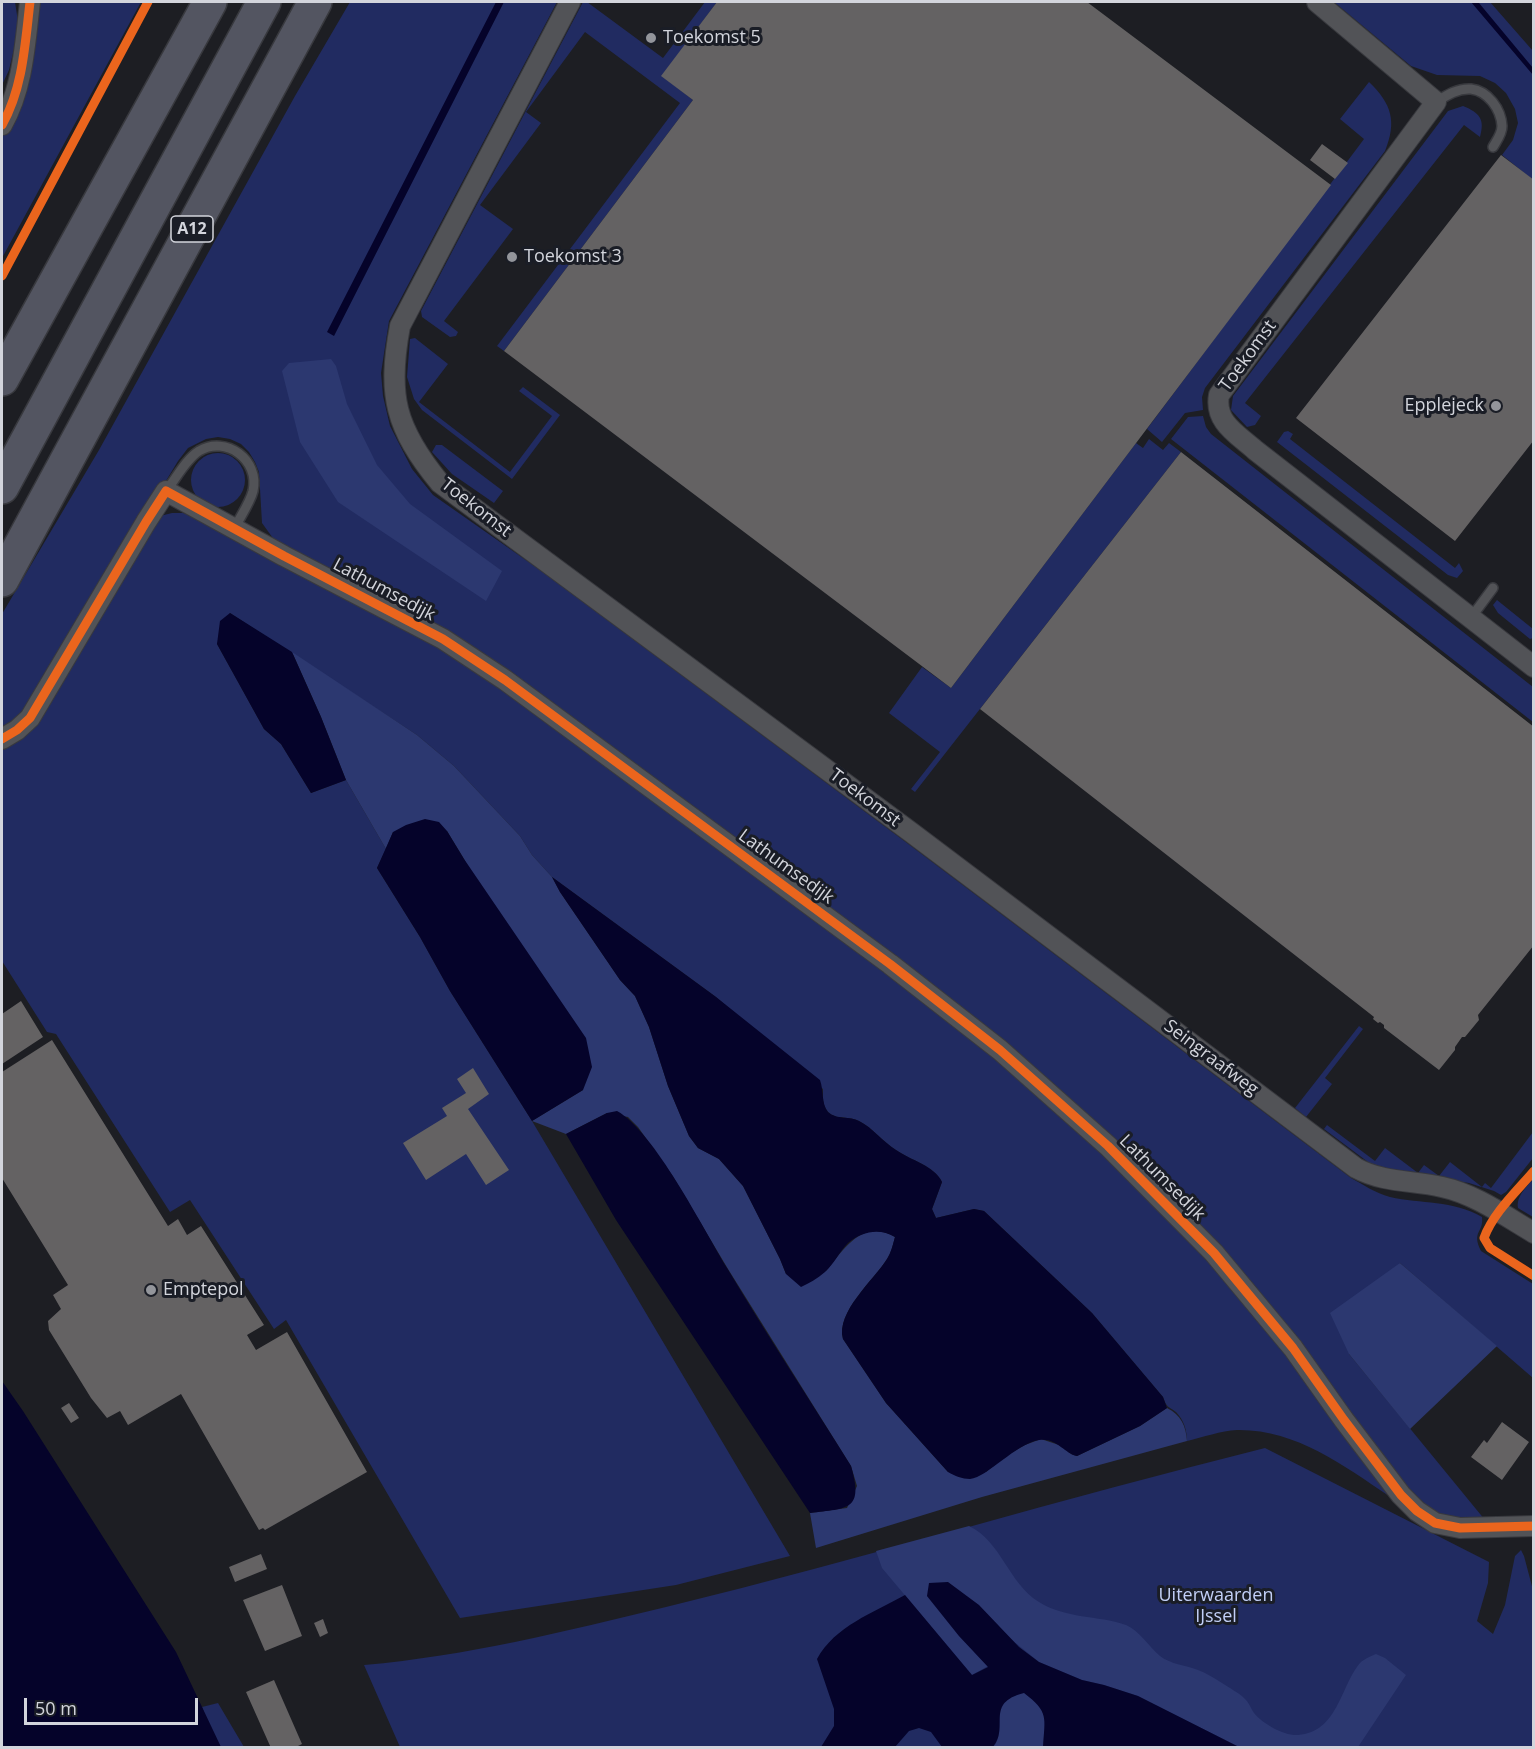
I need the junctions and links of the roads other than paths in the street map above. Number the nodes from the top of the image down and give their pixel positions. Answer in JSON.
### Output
{"nodes":[{"id":1,"x":30,"y":2,"type":"edge"},
{"id":2,"x":210,"y":2,"type":"edge"},
{"id":3,"x":264,"y":2,"type":"edge"},
{"id":4,"x":315,"y":2,"type":"edge"},
{"id":5,"x":570,"y":2,"type":"edge"},
{"id":6,"x":1317,"y":2,"type":"edge"},
{"id":7,"x":1436,"y":102,"type":"junction"},
{"id":8,"x":2,"y":125,"type":"edge"},
{"id":9,"x":1493,"y":147,"type":"dead end"},
{"id":10,"x":2,"y":379,"type":"edge"},
{"id":11,"x":2,"y":487,"type":"edge"},
{"id":12,"x":166,"y":491,"type":"junction"},
{"id":13,"x":234,"y":529,"type":"junction"},
{"id":14,"x":2,"y":580,"type":"edge"},
{"id":15,"x":1493,"y":588,"type":"dead end"},
{"id":16,"x":1470,"y":619,"type":"junction"},
{"id":17,"x":1533,"y":667,"type":"edge"},
{"id":18,"x":2,"y":739,"type":"edge"},
{"id":19,"x":912,"y":833,"type":"joint"},
{"id":20,"x":1533,"y":1233,"type":"edge"},
{"id":21,"x":1533,"y":1526,"type":"edge"}],
"edges":[{"from":1,"to":8,"type":"street"},
{"from":2,"to":10,"type":"highway"},
{"from":3,"to":11,"type":"highway","number":"A12"},
{"from":4,"to":14,"type":"highway","number":"A12"},
{"from":5,"to":19,"type":"street","name":"Toekomst"},
{"from":6,"to":7,"type":"street"},
{"from":7,"to":9,"type":"lane"},
{"from":7,"to":16,"type":"street","name":"Toekomst"},
{"from":12,"to":13,"type":"street","name":"Lathumsedijk"},
{"from":12,"to":13,"type":"lane"},
{"from":12,"to":18,"type":"street"},
{"from":13,"to":21,"type":"street","name":"Lathumsedijk"},
{"from":15,"to":16,"type":"lane"},
{"from":16,"to":17,"type":"street","name":"Toekomst"},
{"from":19,"to":20,"type":"street","name":"Seingraafweg"}]}
